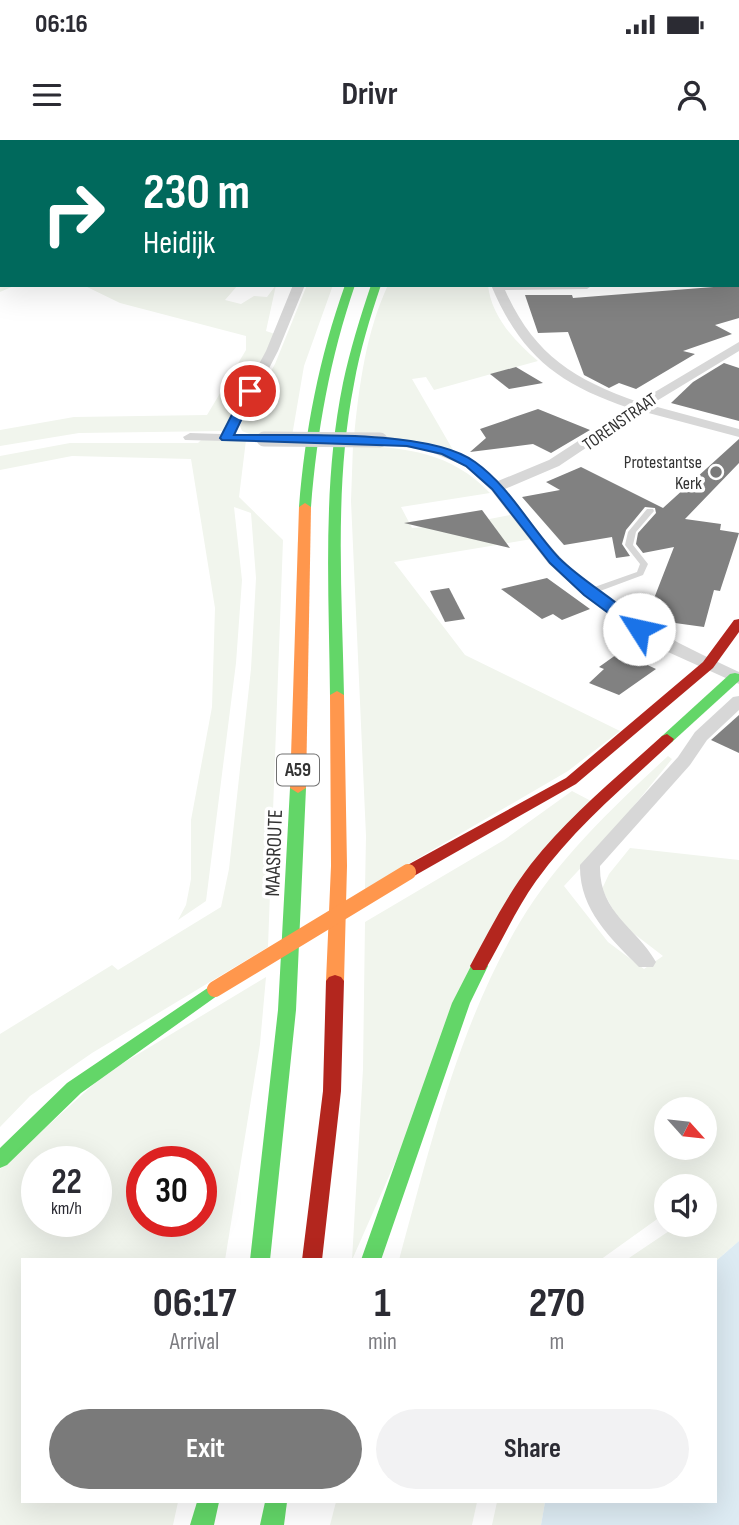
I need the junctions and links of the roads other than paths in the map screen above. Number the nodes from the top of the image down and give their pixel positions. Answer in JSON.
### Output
{"nodes":[{"id":1,"x":298,"y":287,"type":"edge"},
{"id":2,"x":349,"y":287,"type":"edge"},
{"id":3,"x":375,"y":287,"type":"edge"},
{"id":4,"x":497,"y":287,"type":"edge"},
{"id":5,"x":739,"y":346,"type":"edge"},
{"id":6,"x":639,"y":407,"type":"junction"},
{"id":7,"x":739,"y":433,"type":"edge"},
{"id":8,"x":190,"y":438,"type":"dead end"},
{"id":9,"x":226,"y":438,"type":"junction"},
{"id":10,"x":264,"y":439,"type":"joint"},
{"id":11,"x":496,"y":487,"type":"junction"},
{"id":12,"x":650,"y":511,"type":"dead end"},
{"id":13,"x":589,"y":592,"type":"junction"},
{"id":14,"x":739,"y":623,"type":"edge"},
{"id":15,"x":708,"y":665,"type":"junction"},
{"id":16,"x":738,"y":675,"type":"edge"},
{"id":17,"x":739,"y":701,"type":"edge"},
{"id":18,"x":646,"y":962,"type":"dead end"},
{"id":19,"x":0,"y":1160,"type":"edge"},
{"id":20,"x":260,"y":1258,"type":"edge"},
{"id":21,"x":313,"y":1258,"type":"edge"},
{"id":22,"x":372,"y":1258,"type":"edge"},
{"id":23,"x":208,"y":1503,"type":"edge"},
{"id":24,"x":279,"y":1503,"type":"edge"},
{"id":25,"x":272,"y":1524,"type":"edge"},
{"id":26,"x":202,"y":1525,"type":"edge"}],
"edges":[{"from":1,"to":9,"type":"street"},
{"from":2,"to":20,"type":"main road","name":"MAASROUTE","number":"A59"},
{"from":3,"to":21,"type":"main road","number":"A59"},
{"from":4,"to":6,"type":"street"},
{"from":5,"to":6,"type":"street","name":"TORENSTRAAT"},
{"from":6,"to":7,"type":"street"},
{"from":6,"to":11,"type":"street","name":"TORENSTRAAT"},
{"from":8,"to":9,"type":"street"},
{"from":9,"to":10,"type":"street"},
{"from":10,"to":11,"type":"street","bridge":true},
{"from":11,"to":13,"type":"street"},
{"from":12,"to":13,"type":"lane"},
{"from":13,"to":15,"type":"street"},
{"from":14,"to":15,"type":"main road"},
{"from":15,"to":16,"type":"street"},
{"from":15,"to":19,"type":"main road","bridge":true},
{"from":16,"to":22,"type":"main road"},
{"from":17,"to":18,"type":"street"},
{"from":23,"to":26,"type":"main road"},
{"from":24,"to":25,"type":"main road"}]}
